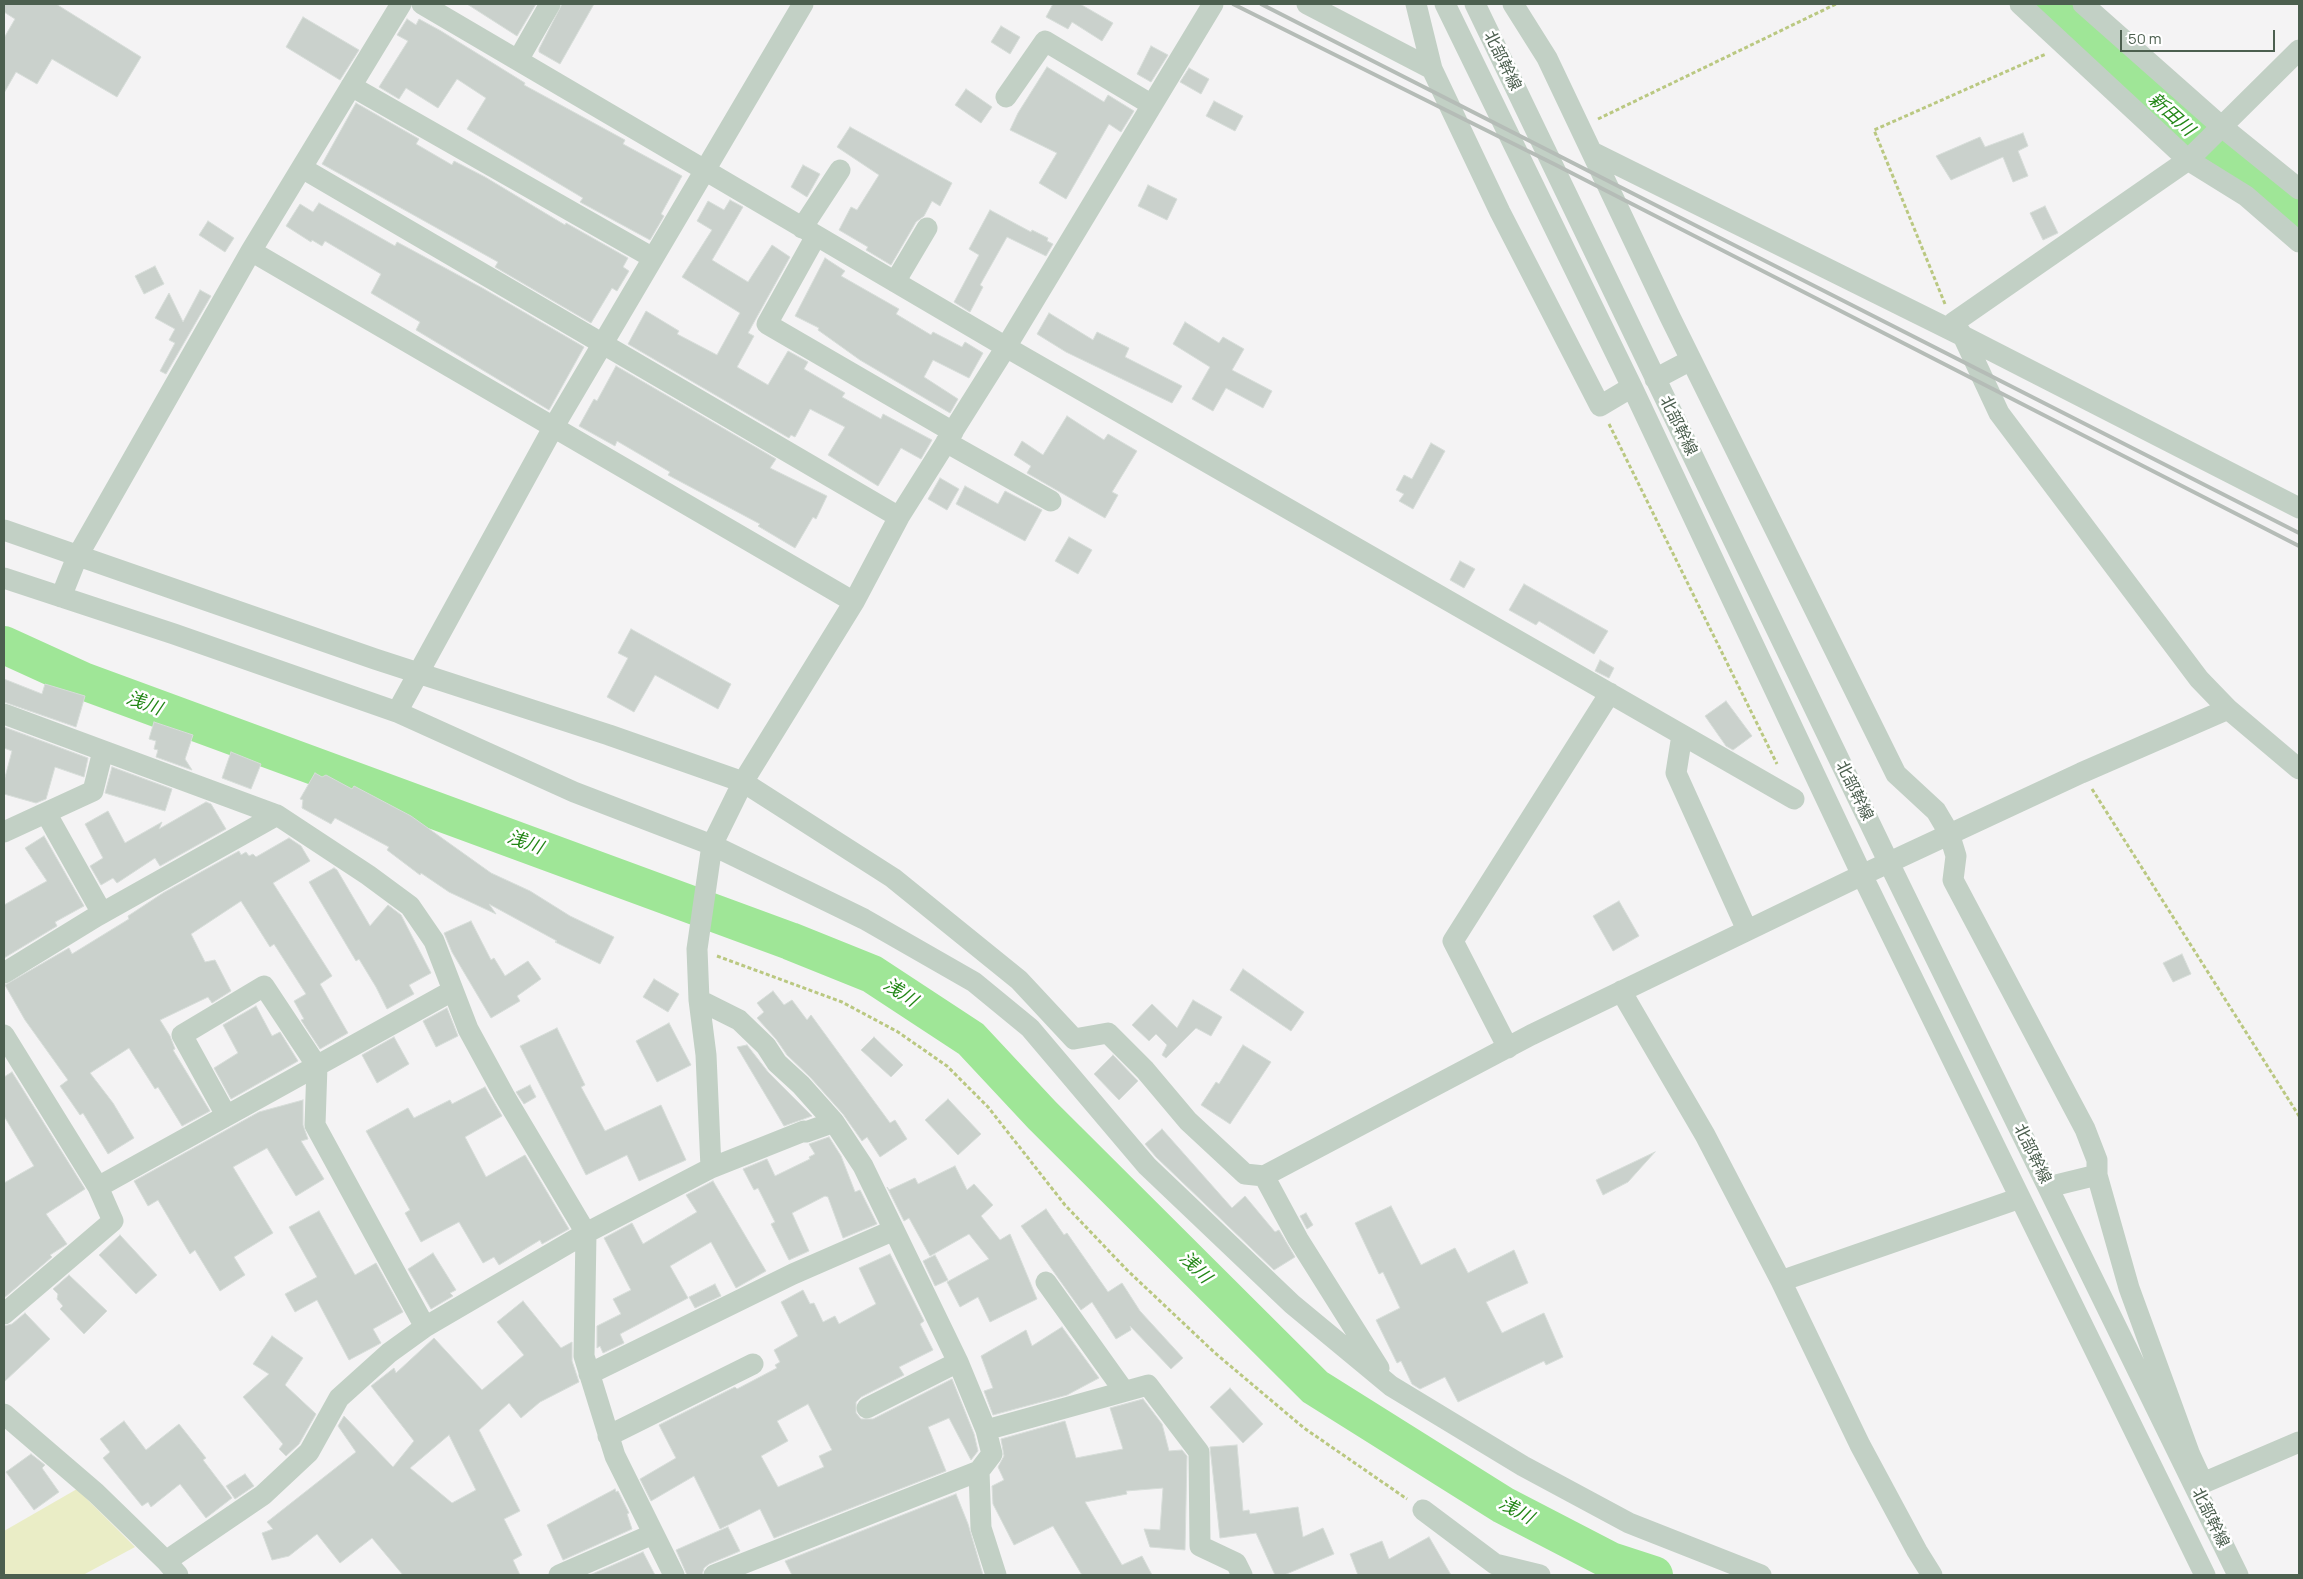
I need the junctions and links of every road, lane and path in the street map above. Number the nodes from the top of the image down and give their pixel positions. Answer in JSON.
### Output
{"nodes":[{"id":1,"x":401,"y":4,"type":"edge"},
{"id":2,"x":422,"y":4,"type":"edge"},
{"id":3,"x":550,"y":4,"type":"edge"},
{"id":4,"x":1213,"y":4,"type":"edge"},
{"id":5,"x":1307,"y":4,"type":"edge"},
{"id":6,"x":1416,"y":4,"type":"edge"},
{"id":7,"x":1445,"y":4,"type":"edge"},
{"id":8,"x":1475,"y":4,"type":"edge"},
{"id":9,"x":1513,"y":4,"type":"edge"},
{"id":10,"x":1836,"y":4,"type":"edge"},
{"id":11,"x":2020,"y":4,"type":"edge"},
{"id":12,"x":2083,"y":4,"type":"edge"},
{"id":13,"x":797,"y":6,"type":"edge"},
{"id":14,"x":2065,"y":46,"type":"junction"},
{"id":15,"x":2299,"y":50,"type":"edge"},
{"id":16,"x":518,"y":60,"type":"junction"},
{"id":17,"x":1432,"y":69,"type":"junction"},
{"id":18,"x":352,"y":86,"type":"junction"},
{"id":19,"x":1006,"y":97,"type":"dead end"},
{"id":20,"x":1152,"y":105,"type":"junction"},
{"id":21,"x":1582,"y":127,"type":"junction"},
{"id":22,"x":2217,"y":130,"type":"junction"},
{"id":23,"x":1594,"y":152,"type":"junction"},
{"id":24,"x":2192,"y":155,"type":"junction"},
{"id":25,"x":302,"y":168,"type":"junction"},
{"id":26,"x":704,"y":170,"type":"junction"},
{"id":27,"x":840,"y":170,"type":"dead end"},
{"id":28,"x":2299,"y":189,"type":"edge"},
{"id":29,"x":927,"y":228,"type":"dead end"},
{"id":30,"x":809,"y":232,"type":"junction"},
{"id":31,"x":2299,"y":242,"type":"edge"},
{"id":32,"x":251,"y":251,"type":"junction"},
{"id":33,"x":653,"y":258,"type":"junction"},
{"id":34,"x":895,"y":282,"type":"junction"},
{"id":35,"x":1958,"y":330,"type":"junction"},
{"id":36,"x":602,"y":345,"type":"junction"},
{"id":37,"x":1006,"y":347,"type":"junction"},
{"id":38,"x":1691,"y":360,"type":"junction"},
{"id":39,"x":1655,"y":379,"type":"junction"},
{"id":40,"x":1632,"y":387,"type":"junction"},
{"id":41,"x":1600,"y":406,"type":"junction"},
{"id":42,"x":553,"y":428,"type":"junction"},
{"id":43,"x":950,"y":437,"type":"junction"},
{"id":44,"x":1051,"y":501,"type":"dead end"},
{"id":45,"x":2299,"y":508,"type":"edge"},
{"id":46,"x":899,"y":517,"type":"junction"},
{"id":47,"x":4,"y":530,"type":"edge"},
{"id":48,"x":77,"y":557,"type":"junction"},
{"id":49,"x":4,"y":578,"type":"edge"},
{"id":50,"x":61,"y":597,"type":"junction"},
{"id":51,"x":854,"y":602,"type":"junction"},
{"id":52,"x":419,"y":673,"type":"junction"},
{"id":53,"x":1610,"y":693,"type":"junction"},
{"id":54,"x":2228,"y":709,"type":"junction"},
{"id":55,"x":396,"y":712,"type":"junction"},
{"id":56,"x":4,"y":714,"type":"edge"},
{"id":57,"x":1682,"y":735,"type":"junction"},
{"id":58,"x":103,"y":751,"type":"junction"},
{"id":59,"x":2299,"y":769,"type":"edge"},
{"id":60,"x":2081,"y":772,"type":"junction"},
{"id":61,"x":743,"y":782,"type":"junction"},
{"id":62,"x":1794,"y":799,"type":"joint"},
{"id":63,"x":46,"y":813,"type":"junction"},
{"id":64,"x":277,"y":815,"type":"junction"},
{"id":65,"x":4,"y":832,"type":"edge"},
{"id":66,"x":1948,"y":833,"type":"junction"},
{"id":67,"x":712,"y":845,"type":"junction"},
{"id":68,"x":1889,"y":863,"type":"junction"},
{"id":69,"x":1862,"y":875,"type":"junction"},
{"id":70,"x":102,"y":913,"type":"junction"},
{"id":71,"x":1748,"y":930,"type":"junction"},
{"id":72,"x":697,"y":949,"type":"junction"},
{"id":73,"x":4,"y":973,"type":"edge"},
{"id":74,"x":1019,"y":980,"type":"junction"},
{"id":75,"x":452,"y":990,"type":"junction"},
{"id":76,"x":1621,"y":991,"type":"junction"},
{"id":77,"x":699,"y":1000,"type":"junction"},
{"id":78,"x":1001,"y":1004,"type":"junction"},
{"id":79,"x":4,"y":1035,"type":"edge"},
{"id":80,"x":1508,"y":1048,"type":"junction"},
{"id":81,"x":318,"y":1066,"type":"junction"},
{"id":82,"x":226,"y":1116,"type":"junction"},
{"id":83,"x":2299,"y":1116,"type":"edge"},
{"id":84,"x":834,"y":1122,"type":"junction"},
{"id":85,"x":711,"y":1168,"type":"junction"},
{"id":86,"x":2097,"y":1175,"type":"junction"},
{"id":87,"x":1264,"y":1176,"type":"junction"},
{"id":88,"x":98,"y":1187,"type":"junction"},
{"id":89,"x":2048,"y":1187,"type":"junction"},
{"id":90,"x":2020,"y":1198,"type":"junction"},
{"id":91,"x":894,"y":1230,"type":"junction"},
{"id":92,"x":586,"y":1233,"type":"junction"},
{"id":93,"x":1781,"y":1281,"type":"junction"},
{"id":94,"x":1046,"y":1282,"type":"dead end"},
{"id":95,"x":4,"y":1314,"type":"edge"},
{"id":96,"x":425,"y":1327,"type":"junction"},
{"id":97,"x":958,"y":1362,"type":"junction"},
{"id":98,"x":753,"y":1364,"type":"dead end"},
{"id":99,"x":589,"y":1374,"type":"junction"},
{"id":100,"x":1389,"y":1384,"type":"junction"},
{"id":101,"x":1124,"y":1391,"type":"junction"},
{"id":102,"x":867,"y":1408,"type":"dead end"},
{"id":103,"x":4,"y":1414,"type":"edge"},
{"id":104,"x":986,"y":1430,"type":"junction"},
{"id":105,"x":608,"y":1436,"type":"junction"},
{"id":106,"x":2299,"y":1442,"type":"edge"},
{"id":107,"x":979,"y":1471,"type":"junction"},
{"id":108,"x":1423,"y":1510,"type":"joint"},
{"id":109,"x":654,"y":1534,"type":"junction"},
{"id":110,"x":172,"y":1568,"type":"edge"},
{"id":111,"x":559,"y":1575,"type":"edge"},
{"id":112,"x":674,"y":1575,"type":"edge"},
{"id":113,"x":714,"y":1575,"type":"edge"},
{"id":114,"x":996,"y":1575,"type":"edge"},
{"id":115,"x":1242,"y":1575,"type":"edge"},
{"id":116,"x":1540,"y":1575,"type":"edge"},
{"id":117,"x":1761,"y":1575,"type":"edge"},
{"id":118,"x":1932,"y":1575,"type":"edge"},
{"id":119,"x":2205,"y":1575,"type":"edge"},
{"id":120,"x":2238,"y":1575,"type":"edge"}],
"edges":[{"from":1,"to":18,"type":"street"},
{"from":2,"to":16,"type":"street"},
{"from":3,"to":16,"type":"street"},
{"from":4,"to":20,"type":"street"},
{"from":5,"to":17,"type":"street"},
{"from":6,"to":17,"type":"street"},
{"from":7,"to":40,"type":"street","name":"北部幹線"},
{"from":8,"to":39,"type":"street","name":"北部幹線"},
{"from":9,"to":21,"type":"street"},
{"from":10,"to":21,"type":"path"},
{"from":11,"to":14,"type":"street"},
{"from":12,"to":22,"type":"street"},
{"from":13,"to":26,"type":"street"},
{"from":14,"to":24,"type":"street"},
{"from":14,"to":35,"type":"path"},
{"from":15,"to":22,"type":"street"},
{"from":16,"to":26,"type":"street"},
{"from":17,"to":41,"type":"street"},
{"from":18,"to":25,"type":"street"},
{"from":18,"to":33,"type":"street"},
{"from":19,"to":20,"type":"street"},
{"from":20,"to":37,"type":"street"},
{"from":21,"to":23,"type":"street"},
{"from":22,"to":24,"type":"street"},
{"from":22,"to":28,"type":"street"},
{"from":23,"to":35,"type":"street"},
{"from":23,"to":38,"type":"street"},
{"from":24,"to":31,"type":"street"},
{"from":24,"to":35,"type":"street"},
{"from":25,"to":32,"type":"street"},
{"from":25,"to":36,"type":"street"},
{"from":26,"to":30,"type":"street"},
{"from":26,"to":33,"type":"street"},
{"from":27,"to":30,"type":"street"},
{"from":29,"to":34,"type":"street"},
{"from":30,"to":34,"type":"street"},
{"from":30,"to":43,"type":"street"},
{"from":32,"to":42,"type":"street"},
{"from":32,"to":48,"type":"street"},
{"from":33,"to":36,"type":"street"},
{"from":34,"to":37,"type":"street"},
{"from":35,"to":45,"type":"street"},
{"from":35,"to":54,"type":"street"},
{"from":36,"to":42,"type":"street"},
{"from":36,"to":46,"type":"street"},
{"from":37,"to":43,"type":"street"},
{"from":37,"to":53,"type":"street"},
{"from":38,"to":39,"type":"street"},
{"from":38,"to":66,"type":"street"},
{"from":39,"to":68,"type":"street","name":"北部幹線"},
{"from":40,"to":41,"type":"street"},
{"from":40,"to":69,"type":"street","name":"北部幹線"},
{"from":41,"to":62,"type":"path"},
{"from":42,"to":51,"type":"street"},
{"from":42,"to":52,"type":"street"},
{"from":43,"to":44,"type":"street"},
{"from":43,"to":46,"type":"street"},
{"from":46,"to":51,"type":"street"},
{"from":47,"to":48,"type":"street"},
{"from":48,"to":50,"type":"street"},
{"from":48,"to":52,"type":"street"},
{"from":49,"to":50,"type":"street"},
{"from":50,"to":55,"type":"street"},
{"from":51,"to":61,"type":"street"},
{"from":52,"to":55,"type":"street"},
{"from":52,"to":61,"type":"street"},
{"from":53,"to":57,"type":"street"},
{"from":53,"to":80,"type":"street"},
{"from":54,"to":59,"type":"street"},
{"from":54,"to":60,"type":"street"},
{"from":55,"to":67,"type":"street"},
{"from":56,"to":58,"type":"street"},
{"from":57,"to":62,"type":"street"},
{"from":57,"to":71,"type":"street"},
{"from":58,"to":63,"type":"street"},
{"from":58,"to":64,"type":"street"},
{"from":60,"to":66,"type":"street"},
{"from":60,"to":83,"type":"path"},
{"from":61,"to":67,"type":"street"},
{"from":61,"to":74,"type":"street"},
{"from":63,"to":65,"type":"street"},
{"from":63,"to":70,"type":"street"},
{"from":64,"to":70,"type":"street"},
{"from":64,"to":75,"type":"street"},
{"from":66,"to":68,"type":"street"},
{"from":66,"to":86,"type":"street"},
{"from":67,"to":72,"type":"street"},
{"from":67,"to":78,"type":"street"},
{"from":68,"to":69,"type":"street"},
{"from":68,"to":89,"type":"street","name":"北部幹線"},
{"from":69,"to":71,"type":"street"},
{"from":69,"to":90,"type":"street","name":"北部幹線"},
{"from":70,"to":73,"type":"street"},
{"from":71,"to":76,"type":"street"},
{"from":72,"to":77,"type":"street"},
{"from":72,"to":108,"type":"path"},
{"from":74,"to":78,"type":"street"},
{"from":74,"to":87,"type":"street"},
{"from":75,"to":81,"type":"street"},
{"from":75,"to":92,"type":"street"},
{"from":76,"to":80,"type":"street"},
{"from":76,"to":93,"type":"street"},
{"from":77,"to":84,"type":"street"},
{"from":77,"to":85,"type":"street"},
{"from":78,"to":100,"type":"street"},
{"from":79,"to":88,"type":"street"},
{"from":80,"to":87,"type":"street"},
{"from":81,"to":82,"type":"street"},
{"from":81,"to":82,"type":"street"},
{"from":81,"to":96,"type":"street"},
{"from":82,"to":88,"type":"street"},
{"from":84,"to":85,"type":"street"},
{"from":84,"to":91,"type":"street"},
{"from":85,"to":92,"type":"street"},
{"from":86,"to":89,"type":"street"},
{"from":86,"to":106,"type":"street"},
{"from":87,"to":100,"type":"street"},
{"from":88,"to":95,"type":"street"},
{"from":89,"to":120,"type":"street","name":"北部幹線"},
{"from":90,"to":93,"type":"street"},
{"from":90,"to":119,"type":"street","name":"北部幹線"},
{"from":91,"to":97,"type":"street"},
{"from":91,"to":99,"type":"street"},
{"from":92,"to":96,"type":"street"},
{"from":92,"to":99,"type":"street"},
{"from":93,"to":118,"type":"street"},
{"from":94,"to":101,"type":"street"},
{"from":96,"to":110,"type":"street"},
{"from":97,"to":102,"type":"street"},
{"from":97,"to":104,"type":"street"},
{"from":98,"to":105,"type":"street"},
{"from":99,"to":105,"type":"street"},
{"from":100,"to":117,"type":"street"},
{"from":101,"to":104,"type":"street"},
{"from":101,"to":115,"type":"street"},
{"from":103,"to":110,"type":"street"},
{"from":104,"to":107,"type":"street"},
{"from":105,"to":109,"type":"street"},
{"from":107,"to":113,"type":"street"},
{"from":107,"to":114,"type":"street"},
{"from":108,"to":116,"type":"street"},
{"from":109,"to":111,"type":"street"},
{"from":109,"to":112,"type":"street"}]}
